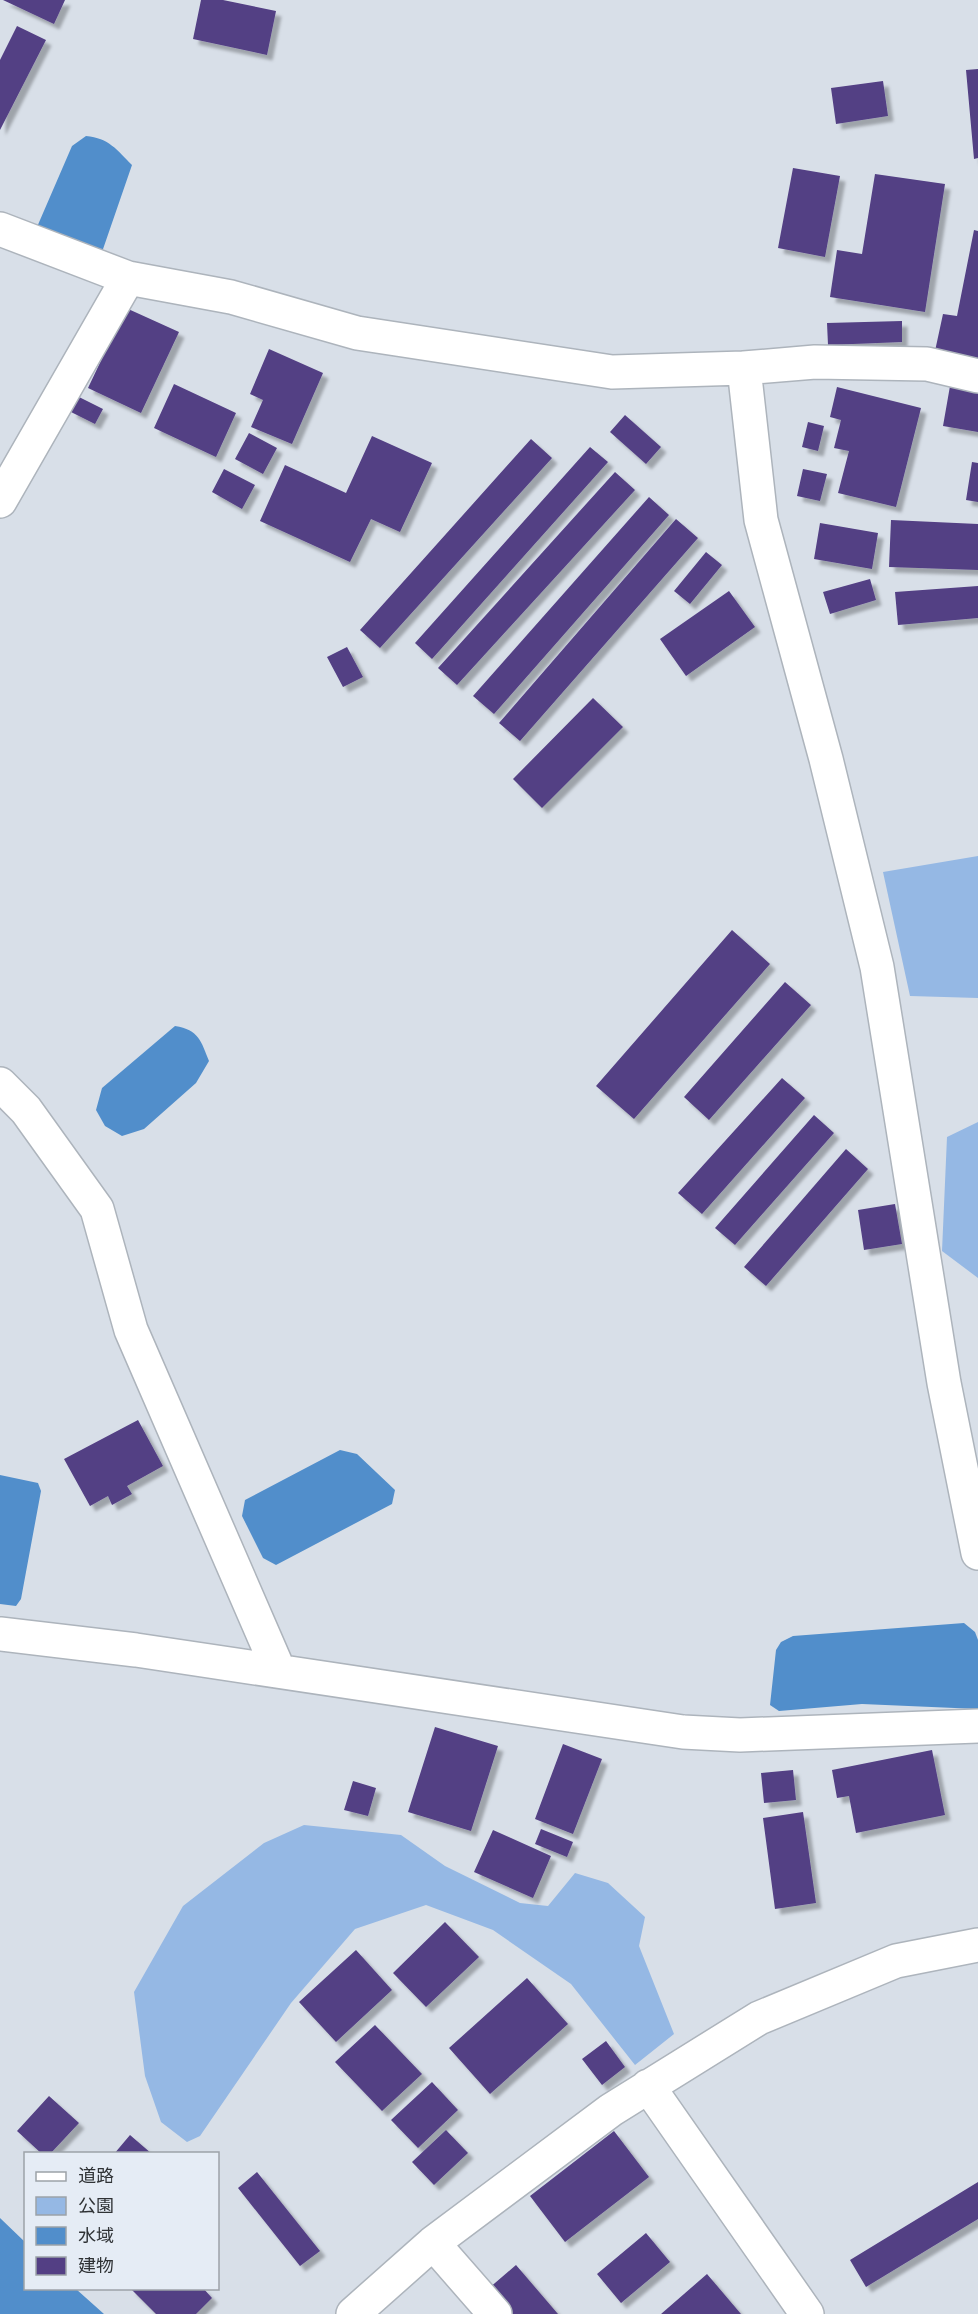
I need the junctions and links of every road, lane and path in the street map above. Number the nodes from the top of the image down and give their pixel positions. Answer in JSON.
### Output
{"nodes":[{"id":1,"x":0,"y":230,"type":"edge"},
{"id":2,"x":128,"y":278,"type":"junction"},
{"id":3,"x":744,"y":368,"type":"junction"},
{"id":4,"x":978,"y":376,"type":"edge"},
{"id":5,"x":0,"y":501,"type":"edge"},
{"id":6,"x":0,"y":1084,"type":"edge"},
{"id":7,"x":978,"y":1553,"type":"edge"},
{"id":8,"x":0,"y":1634,"type":"edge"},
{"id":9,"x":279,"y":1671,"type":"junction"},
{"id":10,"x":978,"y":1726,"type":"edge"},
{"id":11,"x":978,"y":1946,"type":"edge"},
{"id":12,"x":648,"y":2086,"type":"junction"},
{"id":13,"x":433,"y":2243,"type":"junction"},
{"id":14,"x":352,"y":2314,"type":"edge"},
{"id":15,"x":495,"y":2314,"type":"edge"},
{"id":16,"x":807,"y":2314,"type":"edge"}],
"edges":[{"from":1,"to":2,"type":"street"},
{"from":2,"to":3,"type":"street"},
{"from":2,"to":5,"type":"street"},
{"from":3,"to":4,"type":"street"},
{"from":3,"to":7,"type":"street"},
{"from":6,"to":9,"type":"street"},
{"from":8,"to":9,"type":"street"},
{"from":9,"to":10,"type":"street"},
{"from":11,"to":12,"type":"street"},
{"from":12,"to":13,"type":"street"},
{"from":12,"to":16,"type":"street"},
{"from":13,"to":14,"type":"street"},
{"from":13,"to":15,"type":"street"}]}
